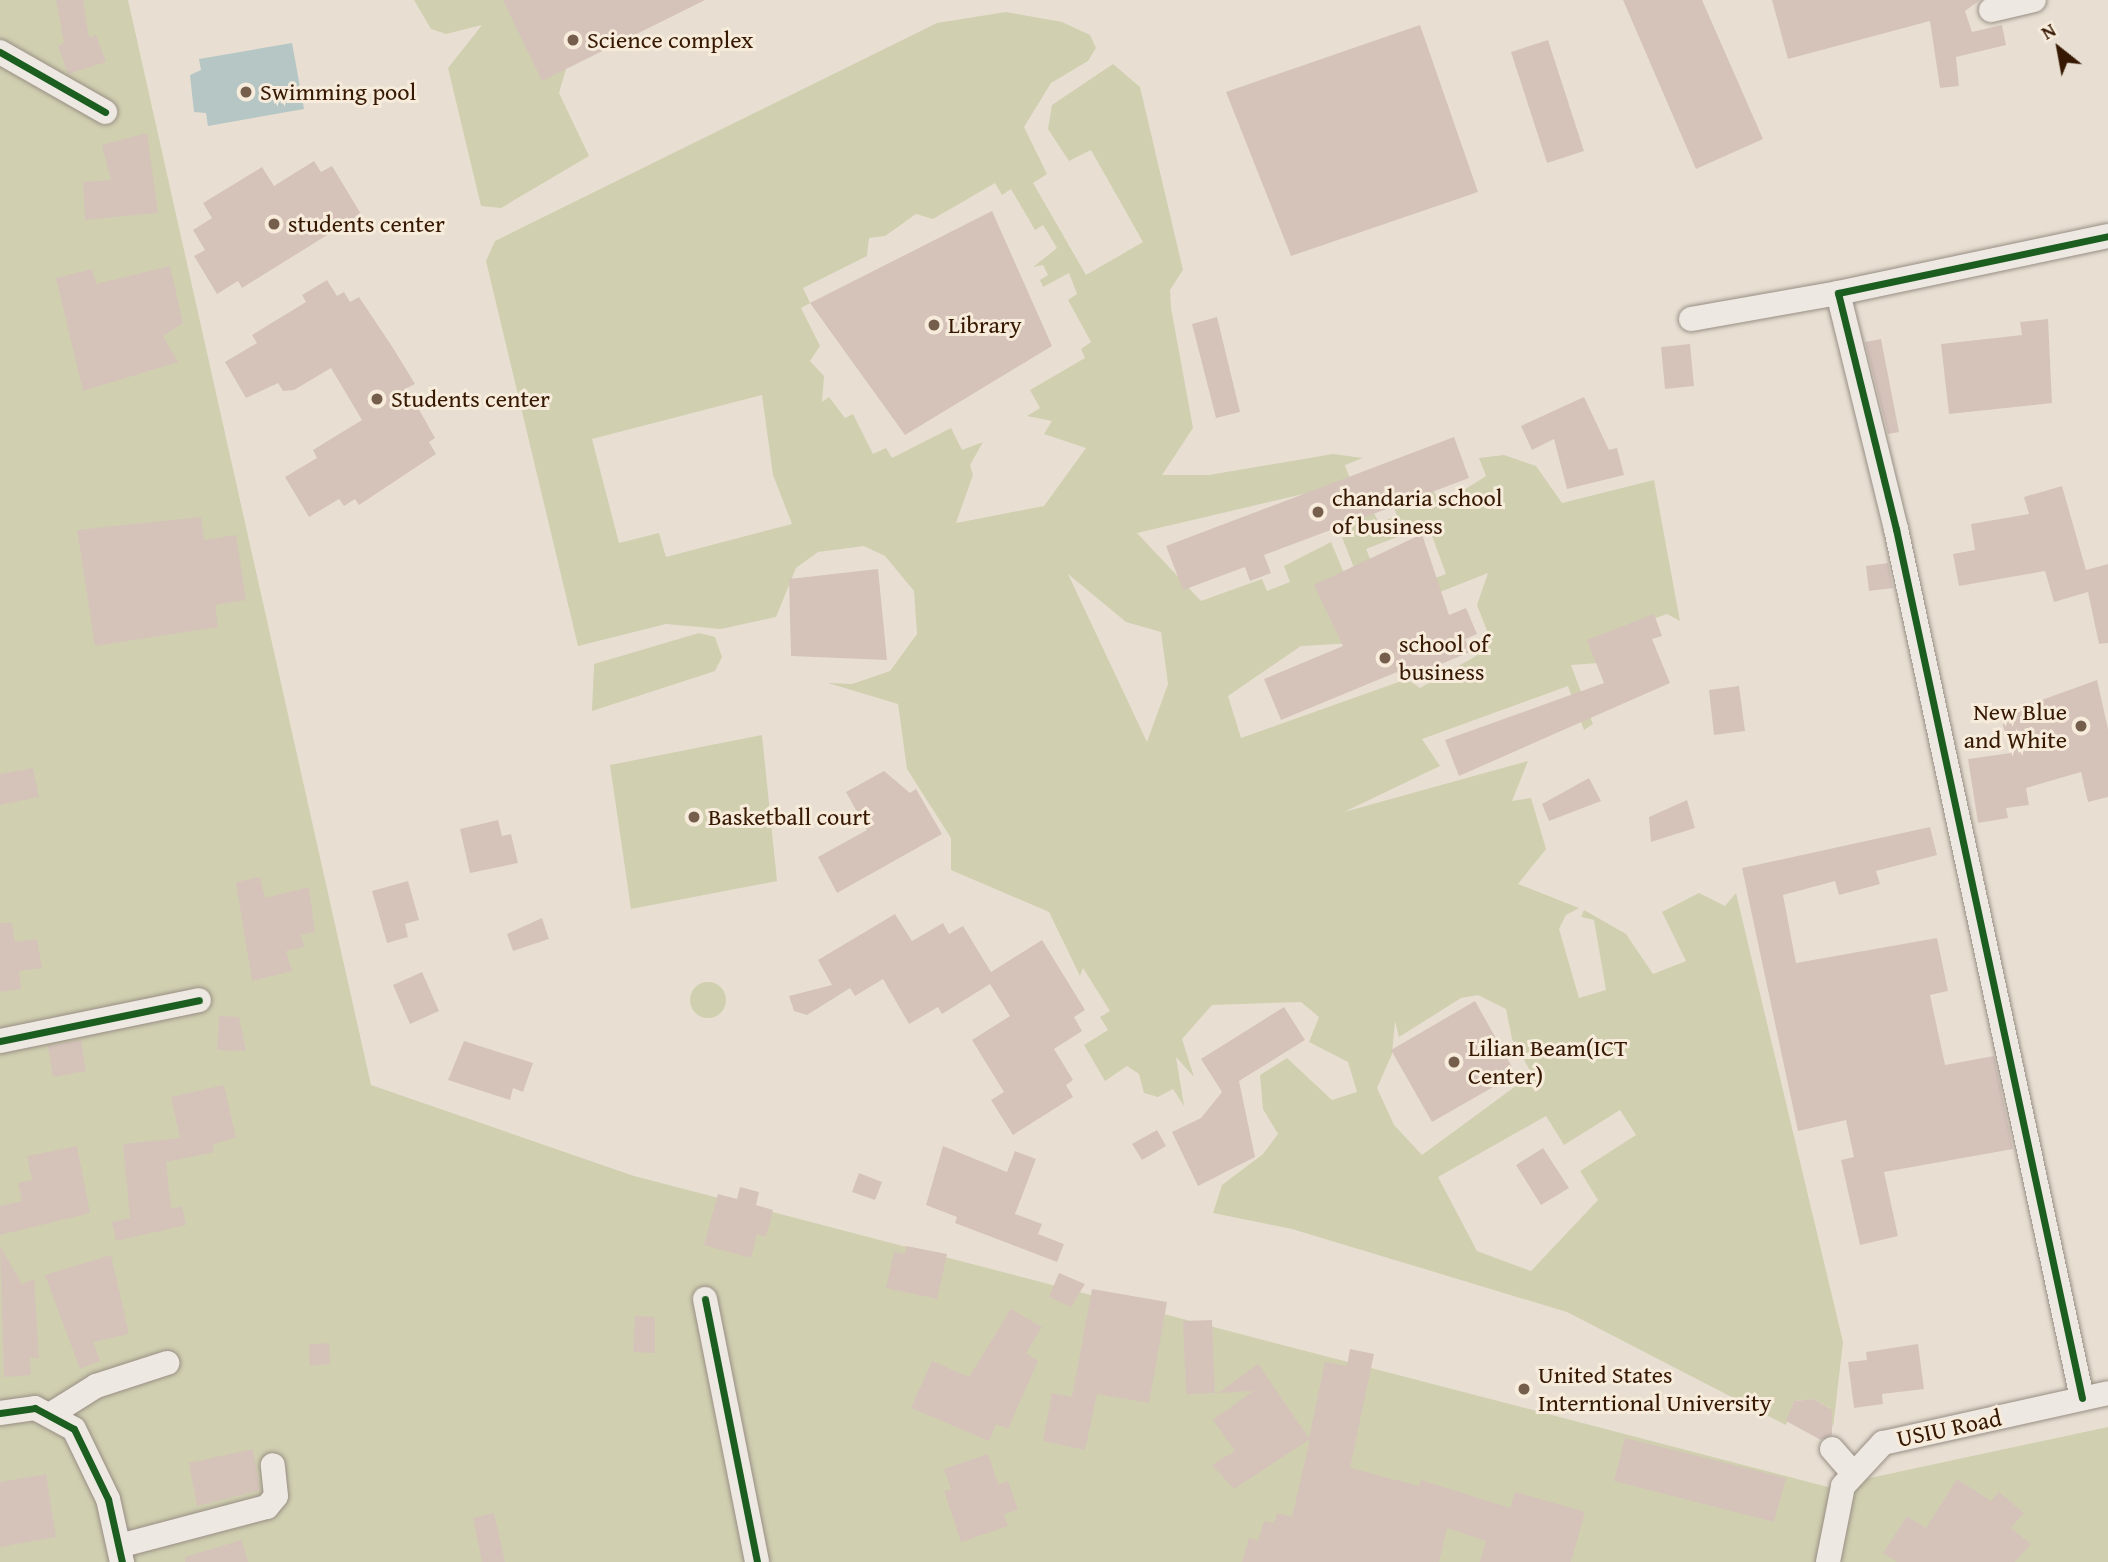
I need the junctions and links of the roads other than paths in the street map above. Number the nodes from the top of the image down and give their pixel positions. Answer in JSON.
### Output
{"nodes":[{"id":1,"x":2034,"y":0,"type":"edge"},
{"id":2,"x":1991,"y":10,"type":"dead end"},
{"id":3,"x":0,"y":52,"type":"edge"},
{"id":4,"x":104,"y":112,"type":"dead end"},
{"id":5,"x":2108,"y":236,"type":"edge"},
{"id":6,"x":1838,"y":293,"type":"junction"},
{"id":7,"x":1691,"y":319,"type":"dead end"},
{"id":8,"x":199,"y":1000,"type":"dead end"},
{"id":9,"x":0,"y":1041,"type":"edge"},
{"id":10,"x":705,"y":1299,"type":"dead end"},
{"id":11,"x":167,"y":1363,"type":"dead end"},
{"id":12,"x":2108,"y":1393,"type":"edge"},
{"id":13,"x":2082,"y":1398,"type":"junction"},
{"id":14,"x":0,"y":1413,"type":"edge"},
{"id":15,"x":53,"y":1413,"type":"junction"},
{"id":16,"x":1832,"y":1449,"type":"dead end"},
{"id":17,"x":273,"y":1465,"type":"dead end"},
{"id":18,"x":1852,"y":1472,"type":"junction"},
{"id":19,"x":121,"y":1554,"type":"edge"},
{"id":20,"x":757,"y":1562,"type":"edge"},
{"id":21,"x":1828,"y":1562,"type":"edge"}],
"edges":[{"from":1,"to":2,"type":"street"},
{"from":3,"to":4,"type":"street"},
{"from":5,"to":6,"type":"street"},
{"from":6,"to":7,"type":"street"},
{"from":6,"to":13,"type":"street"},
{"from":8,"to":9,"type":"street"},
{"from":10,"to":20,"type":"street"},
{"from":11,"to":15,"type":"street"},
{"from":12,"to":13,"type":"street","name":"USIU Road"},
{"from":13,"to":18,"type":"street","name":"USIU Road"},
{"from":14,"to":15,"type":"street"},
{"from":15,"to":19,"type":"street"},
{"from":16,"to":18,"type":"street"},
{"from":17,"to":19,"type":"street"},
{"from":18,"to":21,"type":"street","name":"USIU Road"}]}
